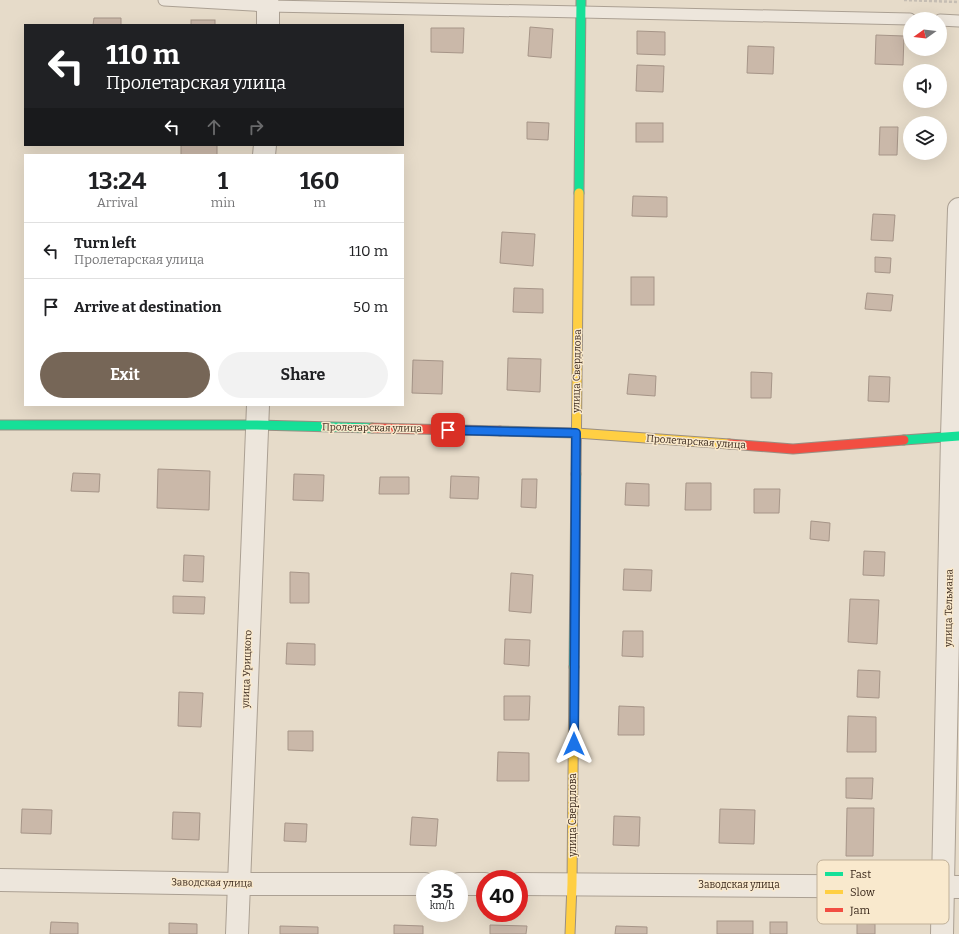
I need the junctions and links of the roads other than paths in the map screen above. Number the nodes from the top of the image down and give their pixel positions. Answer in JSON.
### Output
{"nodes":[{"id":1,"x":164,"y":0,"type":"edge"},
{"id":2,"x":580,"y":0,"type":"edge"},
{"id":3,"x":268,"y":10,"type":"edge"},
{"id":4,"x":580,"y":12,"type":"junction"},
{"id":5,"x":903,"y":20,"type":"edge"},
{"id":6,"x":947,"y":20,"type":"edge"},
{"id":7,"x":959,"y":21,"type":"edge"},
{"id":8,"x":959,"y":209,"type":"edge"},
{"id":9,"x":258,"y":415,"type":"edge"},
{"id":10,"x":0,"y":425,"type":"edge"},
{"id":11,"x":576,"y":433,"type":"junction"},
{"id":12,"x":956,"y":436,"type":"edge"},
{"id":13,"x":0,"y":880,"type":"edge"},
{"id":14,"x":238,"y":884,"type":"junction"},
{"id":15,"x":416,"y":884,"type":"edge"},
{"id":16,"x":528,"y":884,"type":"edge"},
{"id":17,"x":572,"y":884,"type":"junction"},
{"id":18,"x":817,"y":886,"type":"edge"},
{"id":19,"x":951,"y":887,"type":"edge"},
{"id":20,"x":949,"y":897,"type":"edge"},
{"id":21,"x":944,"y":924,"type":"edge"},
{"id":22,"x":237,"y":934,"type":"edge"},
{"id":23,"x":570,"y":934,"type":"edge"},
{"id":24,"x":942,"y":934,"type":"edge"}],
"edges":[{"from":1,"to":3,"type":"lane"},
{"from":2,"to":4,"type":"street","name":"улица Свердлова"},
{"from":3,"to":4,"type":"lane"},
{"from":4,"to":5,"type":"lane"},
{"from":4,"to":11,"type":"street","name":"улица Свердлова"},
{"from":6,"to":7,"type":"lane"},
{"from":8,"to":12,"type":"street","name":"улица Тельмана"},
{"from":9,"to":10,"type":"street","name":"Пролетарская улица"},
{"from":9,"to":11,"type":"street","name":"Пролетарская улица"},
{"from":9,"to":14,"type":"street","name":"улица Урицкого"},
{"from":11,"to":12,"type":"street","name":"Пролетарская улица"},
{"from":11,"to":17,"type":"street","name":"улица Свердлова"},
{"from":12,"to":19,"type":"street","name":"улица Тельмана"},
{"from":13,"to":14,"type":"street","name":"Заводская улица"},
{"from":14,"to":15,"type":"street","name":"Заводская улица"},
{"from":14,"to":22,"type":"street","name":"улица Урицкого"},
{"from":16,"to":17,"type":"street","name":"Заводская улица"},
{"from":17,"to":18,"type":"street","name":"Заводская улица"},
{"from":17,"to":23,"type":"street","name":"улица Свердлова"},
{"from":19,"to":20,"type":"street","name":"улица Тельмана"},
{"from":21,"to":24,"type":"street","name":"улица Тельмана"}]}
